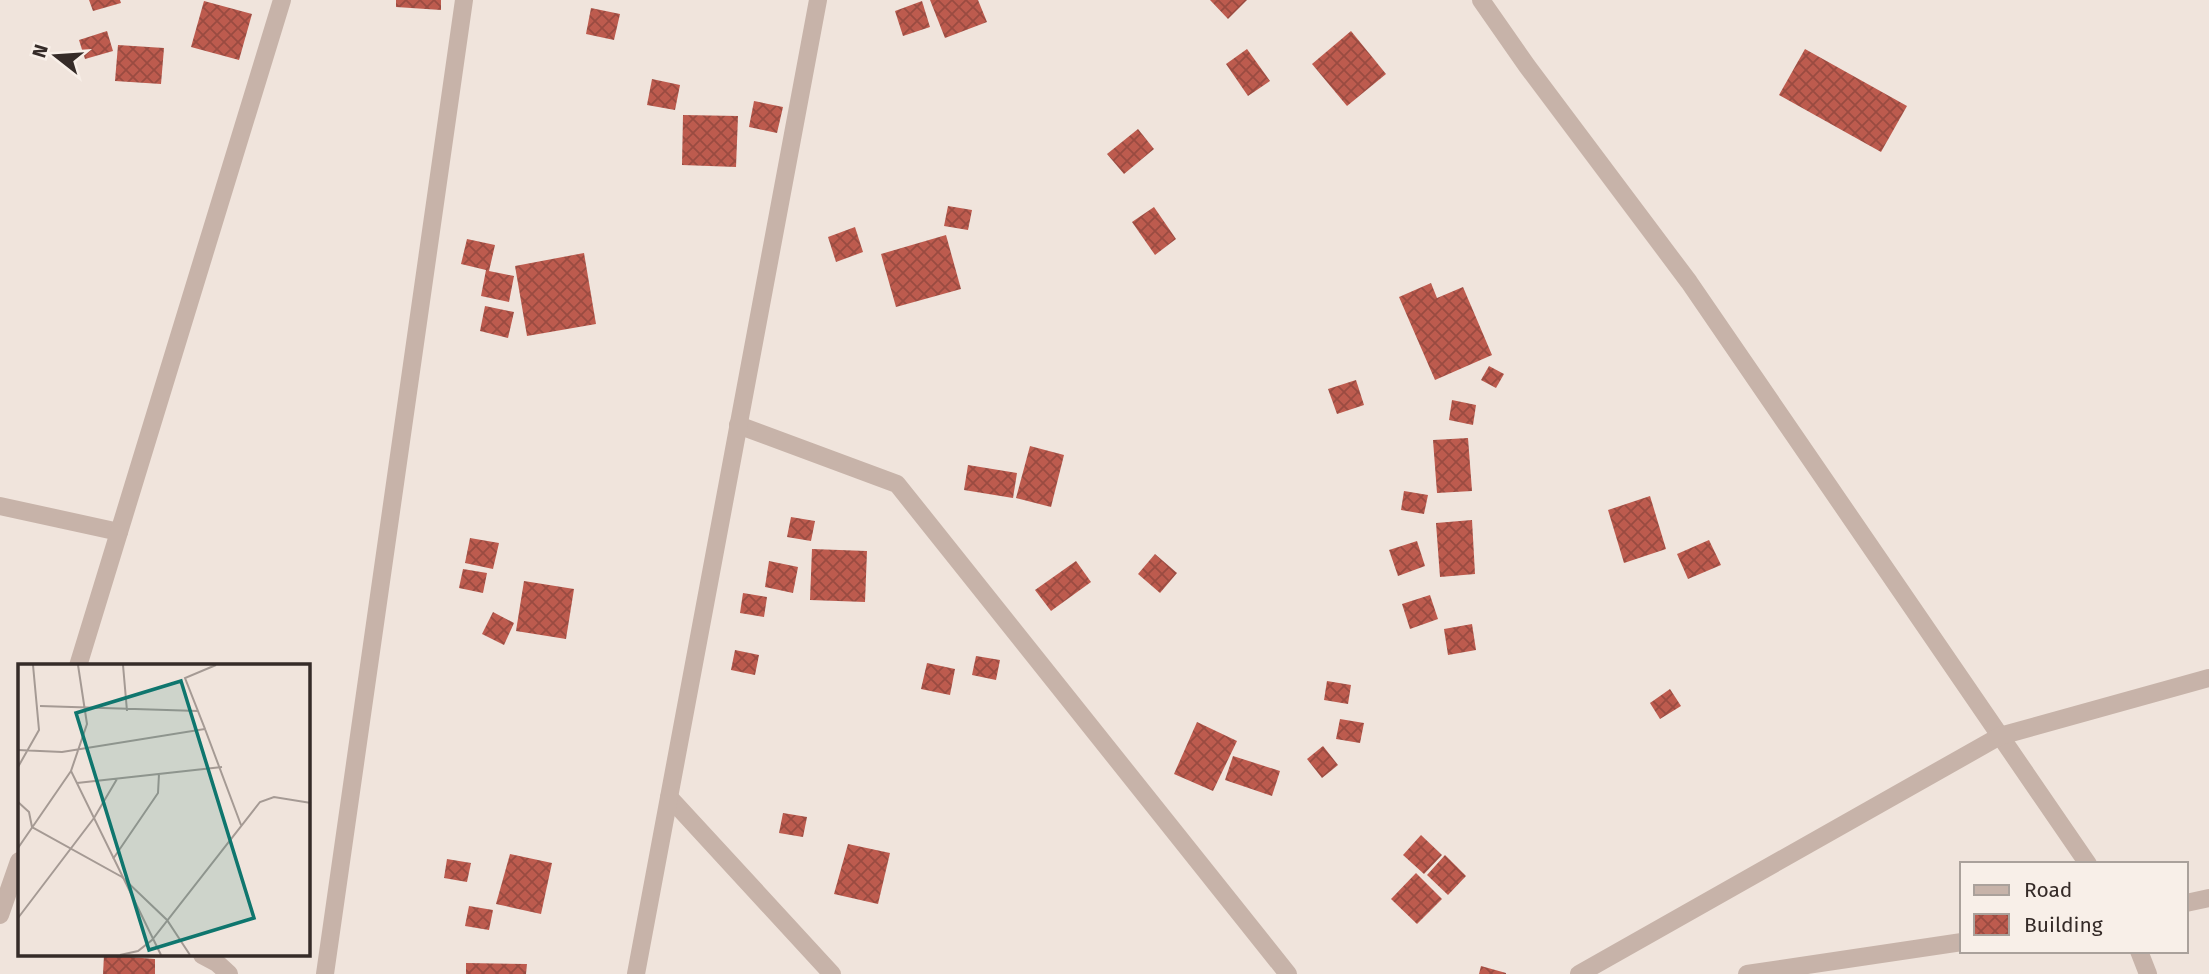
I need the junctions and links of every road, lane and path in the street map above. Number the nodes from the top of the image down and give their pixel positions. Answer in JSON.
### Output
{"nodes":[{"id":1,"x":282,"y":0,"type":"edge"},
{"id":2,"x":464,"y":0,"type":"edge"},
{"id":3,"x":817,"y":0,"type":"edge"},
{"id":4,"x":1481,"y":0,"type":"edge"},
{"id":5,"x":738,"y":425,"type":"junction"},
{"id":6,"x":0,"y":506,"type":"edge"},
{"id":7,"x":119,"y":532,"type":"junction"},
{"id":8,"x":79,"y":664,"type":"edge"},
{"id":9,"x":2209,"y":678,"type":"edge"},
{"id":10,"x":2000,"y":736,"type":"junction"},
{"id":11,"x":669,"y":797,"type":"junction"},
{"id":12,"x":2087,"y":862,"type":"edge"},
{"id":13,"x":18,"y":863,"type":"edge"},
{"id":14,"x":10,"y":890,"type":"edge"},
{"id":15,"x":2209,"y":898,"type":"edge"},
{"id":16,"x":2188,"y":903,"type":"edge"},
{"id":17,"x":0,"y":915,"type":"edge"},
{"id":18,"x":1960,"y":942,"type":"edge"},
{"id":19,"x":2140,"y":953,"type":"edge"},
{"id":20,"x":204,"y":956,"type":"edge"},
{"id":21,"x":229,"y":974,"type":"edge"},
{"id":22,"x":326,"y":974,"type":"edge"},
{"id":23,"x":636,"y":974,"type":"edge"},
{"id":24,"x":832,"y":974,"type":"edge"},
{"id":25,"x":1288,"y":974,"type":"edge"},
{"id":26,"x":1579,"y":974,"type":"edge"},
{"id":27,"x":1747,"y":974,"type":"edge"},
{"id":28,"x":2148,"y":974,"type":"edge"}],
"edges":[{"from":1,"to":7,"type":"street"},
{"from":2,"to":22,"type":"street"},
{"from":3,"to":5,"type":"street"},
{"from":4,"to":10,"type":"street"},
{"from":5,"to":11,"type":"street"},
{"from":5,"to":25,"type":"street"},
{"from":6,"to":7,"type":"street"},
{"from":7,"to":8,"type":"street"},
{"from":9,"to":10,"type":"street"},
{"from":10,"to":12,"type":"street"},
{"from":10,"to":26,"type":"street"},
{"from":11,"to":23,"type":"street"},
{"from":11,"to":24,"type":"street"},
{"from":13,"to":14,"type":"street"},
{"from":14,"to":17,"type":"street"},
{"from":15,"to":16,"type":"street"},
{"from":18,"to":27,"type":"street"},
{"from":19,"to":28,"type":"street"},
{"from":20,"to":21,"type":"street"}]}
